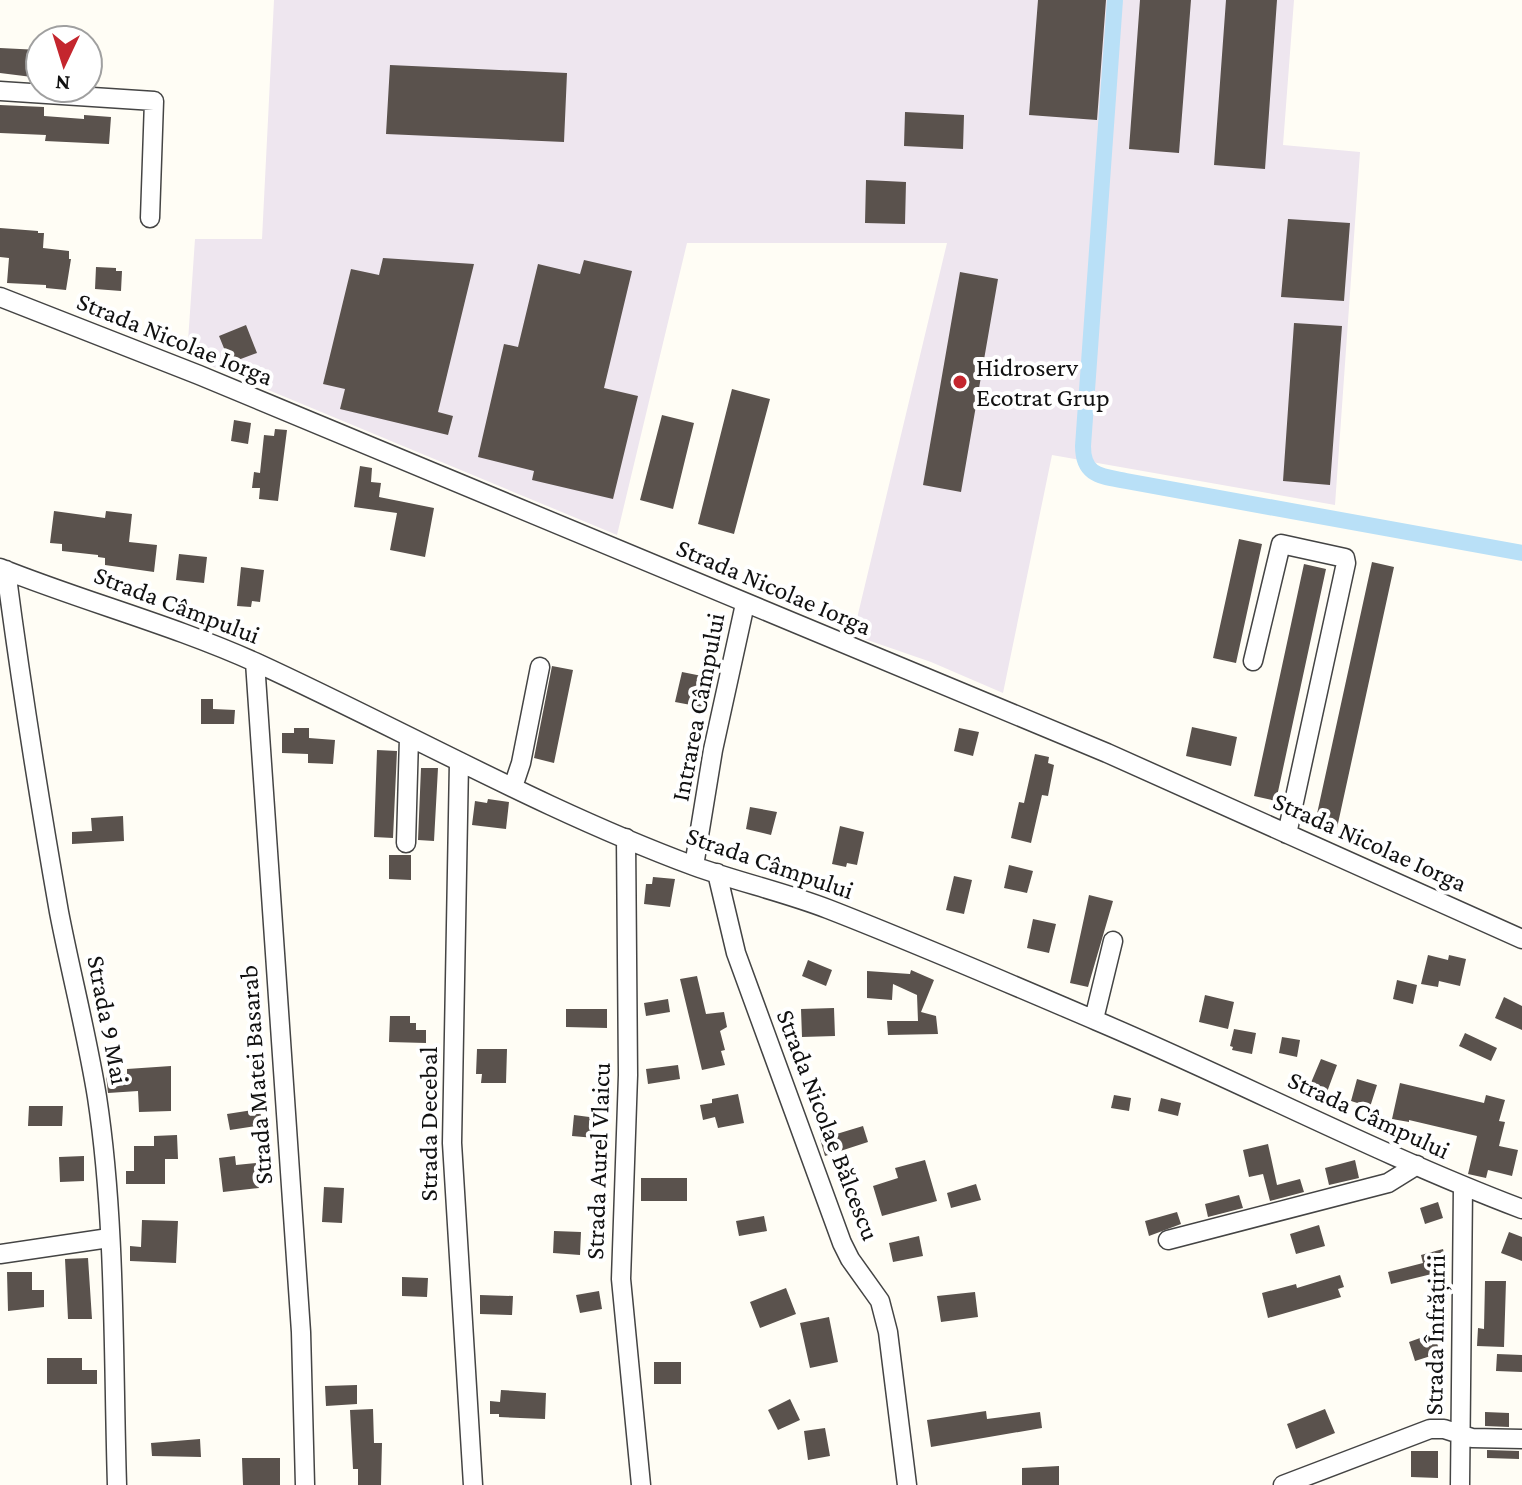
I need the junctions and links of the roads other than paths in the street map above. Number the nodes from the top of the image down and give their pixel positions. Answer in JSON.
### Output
{"nodes":[{"id":1,"x":0,"y":91,"type":"edge"},
{"id":2,"x":150,"y":218,"type":"dead end"},
{"id":3,"x":0,"y":297,"type":"edge"},
{"id":4,"x":3,"y":569,"type":"edge"},
{"id":5,"x":745,"y":604,"type":"junction"},
{"id":6,"x":1253,"y":661,"type":"dead end"},
{"id":7,"x":255,"y":662,"type":"junction"},
{"id":8,"x":540,"y":667,"type":"dead end"},
{"id":9,"x":409,"y":738,"type":"junction"},
{"id":10,"x":459,"y":762,"type":"junction"},
{"id":11,"x":513,"y":787,"type":"junction"},
{"id":12,"x":1287,"y":834,"type":"junction"},
{"id":13,"x":626,"y":838,"type":"junction"},
{"id":14,"x":406,"y":843,"type":"dead end"},
{"id":15,"x":694,"y":866,"type":"junction"},
{"id":16,"x":717,"y":873,"type":"junction"},
{"id":17,"x":1522,"y":939,"type":"edge"},
{"id":18,"x":1113,"y":941,"type":"dead end"},
{"id":19,"x":1094,"y":1019,"type":"junction"},
{"id":20,"x":1417,"y":1165,"type":"junction"},
{"id":21,"x":1463,"y":1186,"type":"junction"},
{"id":22,"x":1522,"y":1209,"type":"edge"},
{"id":23,"x":109,"y":1238,"type":"junction"},
{"id":24,"x":1168,"y":1240,"type":"dead end"},
{"id":25,"x":0,"y":1254,"type":"edge"},
{"id":26,"x":1460,"y":1435,"type":"junction"},
{"id":27,"x":1522,"y":1439,"type":"edge"},
{"id":28,"x":117,"y":1485,"type":"edge"},
{"id":29,"x":305,"y":1485,"type":"edge"},
{"id":30,"x":473,"y":1485,"type":"edge"},
{"id":31,"x":641,"y":1485,"type":"edge"},
{"id":32,"x":907,"y":1485,"type":"edge"},
{"id":33,"x":1283,"y":1485,"type":"edge"},
{"id":34,"x":1460,"y":1485,"type":"edge"}],
"edges":[{"from":1,"to":2,"type":"street"},
{"from":3,"to":5,"type":"street","name":"Strada Nicolae Iorga"},
{"from":4,"to":7,"type":"street","name":"Strada Câmpului"},
{"from":4,"to":23,"type":"street","name":"Strada 9 Mai"},
{"from":5,"to":12,"type":"street","name":"Strada Nicolae Iorga"},
{"from":5,"to":15,"type":"street","name":"Intrarea Câmpului"},
{"from":6,"to":12,"type":"street"},
{"from":7,"to":9,"type":"street","name":"Strada Câmpului"},
{"from":7,"to":29,"type":"street","name":"Strada Matei Basarab"},
{"from":8,"to":11,"type":"street"},
{"from":9,"to":10,"type":"street","name":"Strada Câmpului"},
{"from":9,"to":14,"type":"street"},
{"from":10,"to":11,"type":"street","name":"Strada Câmpului"},
{"from":10,"to":30,"type":"street","name":"Strada Decebal"},
{"from":11,"to":13,"type":"street","name":"Strada Câmpului"},
{"from":12,"to":17,"type":"street","name":"Strada Nicolae Iorga"},
{"from":13,"to":15,"type":"street","name":"Strada Câmpului"},
{"from":13,"to":31,"type":"street","name":"Strada Aurel Vlaicu"},
{"from":15,"to":16,"type":"street","name":"Strada Câmpului"},
{"from":16,"to":19,"type":"street","name":"Strada Câmpului"},
{"from":16,"to":32,"type":"street","name":"Strada Nicolae Bălcescu"},
{"from":18,"to":19,"type":"street"},
{"from":19,"to":20,"type":"street","name":"Strada Câmpului"},
{"from":20,"to":21,"type":"street","name":"Strada Câmpului"},
{"from":20,"to":24,"type":"street"},
{"from":21,"to":22,"type":"street","name":"Strada Câmpului"},
{"from":21,"to":26,"type":"street","name":"Strada Înfrățirii"},
{"from":23,"to":25,"type":"street"},
{"from":23,"to":28,"type":"street","name":"Strada 9 Mai"},
{"from":26,"to":27,"type":"street"},
{"from":26,"to":33,"type":"street"},
{"from":26,"to":34,"type":"street","name":"Strada Înfrățirii"}]}
